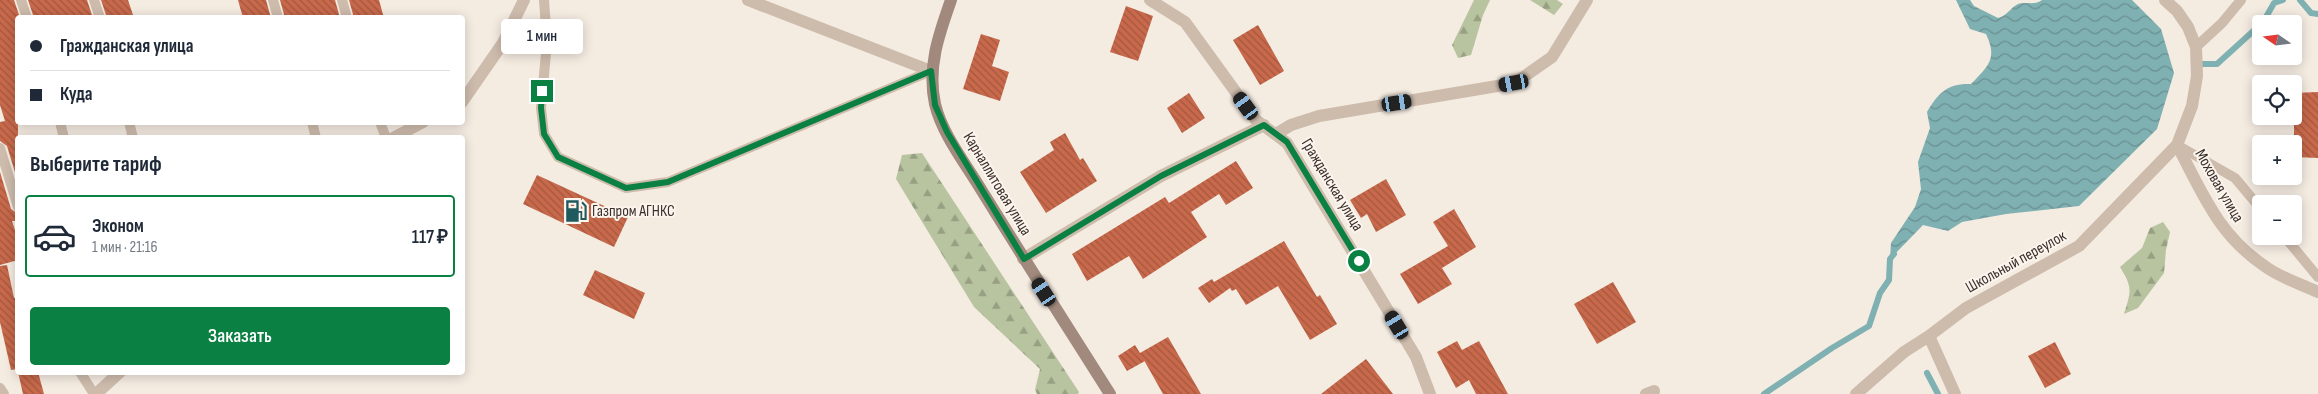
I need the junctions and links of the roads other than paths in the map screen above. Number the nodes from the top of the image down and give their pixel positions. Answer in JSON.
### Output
{"nodes":[{"id":1,"x":21,"y":0,"type":"edge"},
{"id":2,"x":94,"y":0,"type":"edge"},
{"id":3,"x":273,"y":0,"type":"edge"},
{"id":4,"x":342,"y":0,"type":"edge"},
{"id":5,"x":524,"y":0,"type":"edge"},
{"id":6,"x":544,"y":0,"type":"edge"},
{"id":7,"x":748,"y":0,"type":"edge"},
{"id":8,"x":774,"y":0,"type":"edge"},
{"id":9,"x":951,"y":0,"type":"edge"},
{"id":10,"x":1150,"y":0,"type":"edge"},
{"id":11,"x":1586,"y":0,"type":"edge"},
{"id":12,"x":2165,"y":0,"type":"edge"},
{"id":13,"x":2241,"y":0,"type":"edge"},
{"id":14,"x":782,"y":13,"type":"junction"},
{"id":15,"x":26,"y":15,"type":"edge"},
{"id":16,"x":99,"y":15,"type":"edge"},
{"id":17,"x":277,"y":15,"type":"edge"},
{"id":18,"x":346,"y":15,"type":"edge"},
{"id":19,"x":2196,"y":47,"type":"junction"},
{"id":20,"x":931,"y":71,"type":"junction"},
{"id":21,"x":465,"y":98,"type":"edge"},
{"id":22,"x":417,"y":125,"type":"edge"},
{"id":23,"x":1264,"y":125,"type":"junction"},
{"id":24,"x":1276,"y":134,"type":"junction"},
{"id":25,"x":399,"y":135,"type":"edge"},
{"id":26,"x":2177,"y":145,"type":"junction"},
{"id":27,"x":0,"y":148,"type":"edge"},
{"id":28,"x":15,"y":197,"type":"edge"},
{"id":29,"x":2252,"y":198,"type":"edge"},
{"id":30,"x":2291,"y":245,"type":"edge"},
{"id":31,"x":1024,"y":259,"type":"junction"},
{"id":32,"x":2318,"y":277,"type":"edge"},
{"id":33,"x":2318,"y":292,"type":"edge"},
{"id":34,"x":1928,"y":336,"type":"junction"},
{"id":35,"x":82,"y":375,"type":"edge"},
{"id":36,"x":117,"y":375,"type":"edge"},
{"id":37,"x":0,"y":388,"type":"edge"},
{"id":38,"x":4,"y":394,"type":"edge"},
{"id":39,"x":95,"y":394,"type":"edge"},
{"id":40,"x":1110,"y":394,"type":"edge"},
{"id":41,"x":1430,"y":394,"type":"edge"},
{"id":42,"x":1856,"y":394,"type":"edge"},
{"id":43,"x":1955,"y":394,"type":"edge"}],
"edges":[{"from":1,"to":15,"type":"lane"},
{"from":2,"to":16,"type":"lane"},
{"from":3,"to":17,"type":"lane"},
{"from":4,"to":18,"type":"lane"},
{"from":5,"to":21,"type":"street"},
{"from":6,"to":20,"type":"lane"},
{"from":7,"to":14,"type":"street"},
{"from":8,"to":14,"type":"street"},
{"from":9,"to":20,"type":"street","name":"Карналлитовая улица"},
{"from":10,"to":23,"type":"street","name":"Гражданская улица"},
{"from":11,"to":24,"type":"street"},
{"from":12,"to":19,"type":"street","name":"Моховая улица"},
{"from":13,"to":19,"type":"lane"},
{"from":14,"to":20,"type":"street"},
{"from":19,"to":26,"type":"street","name":"Моховая улица"},
{"from":20,"to":31,"type":"street","name":"Карналлитовая улица"},
{"from":22,"to":25,"type":"street"},
{"from":23,"to":24,"type":"street","name":"Гражданская улица"},
{"from":23,"to":31,"type":"street"},
{"from":24,"to":41,"type":"street","name":"Гражданская улица"},
{"from":26,"to":29,"type":"lane"},
{"from":26,"to":33,"type":"street","name":"Моховая улица"},
{"from":26,"to":34,"type":"street","name":"Школьный переулок"},
{"from":27,"to":28,"type":"lane"},
{"from":30,"to":32,"type":"lane"},
{"from":31,"to":40,"type":"street","name":"Карналлитовая улица"},
{"from":34,"to":42,"type":"street","name":"Школьный переулок"},
{"from":34,"to":43,"type":"street"},
{"from":35,"to":39,"type":"lane"},
{"from":36,"to":39,"type":"street"},
{"from":37,"to":38,"type":"lane"}]}
